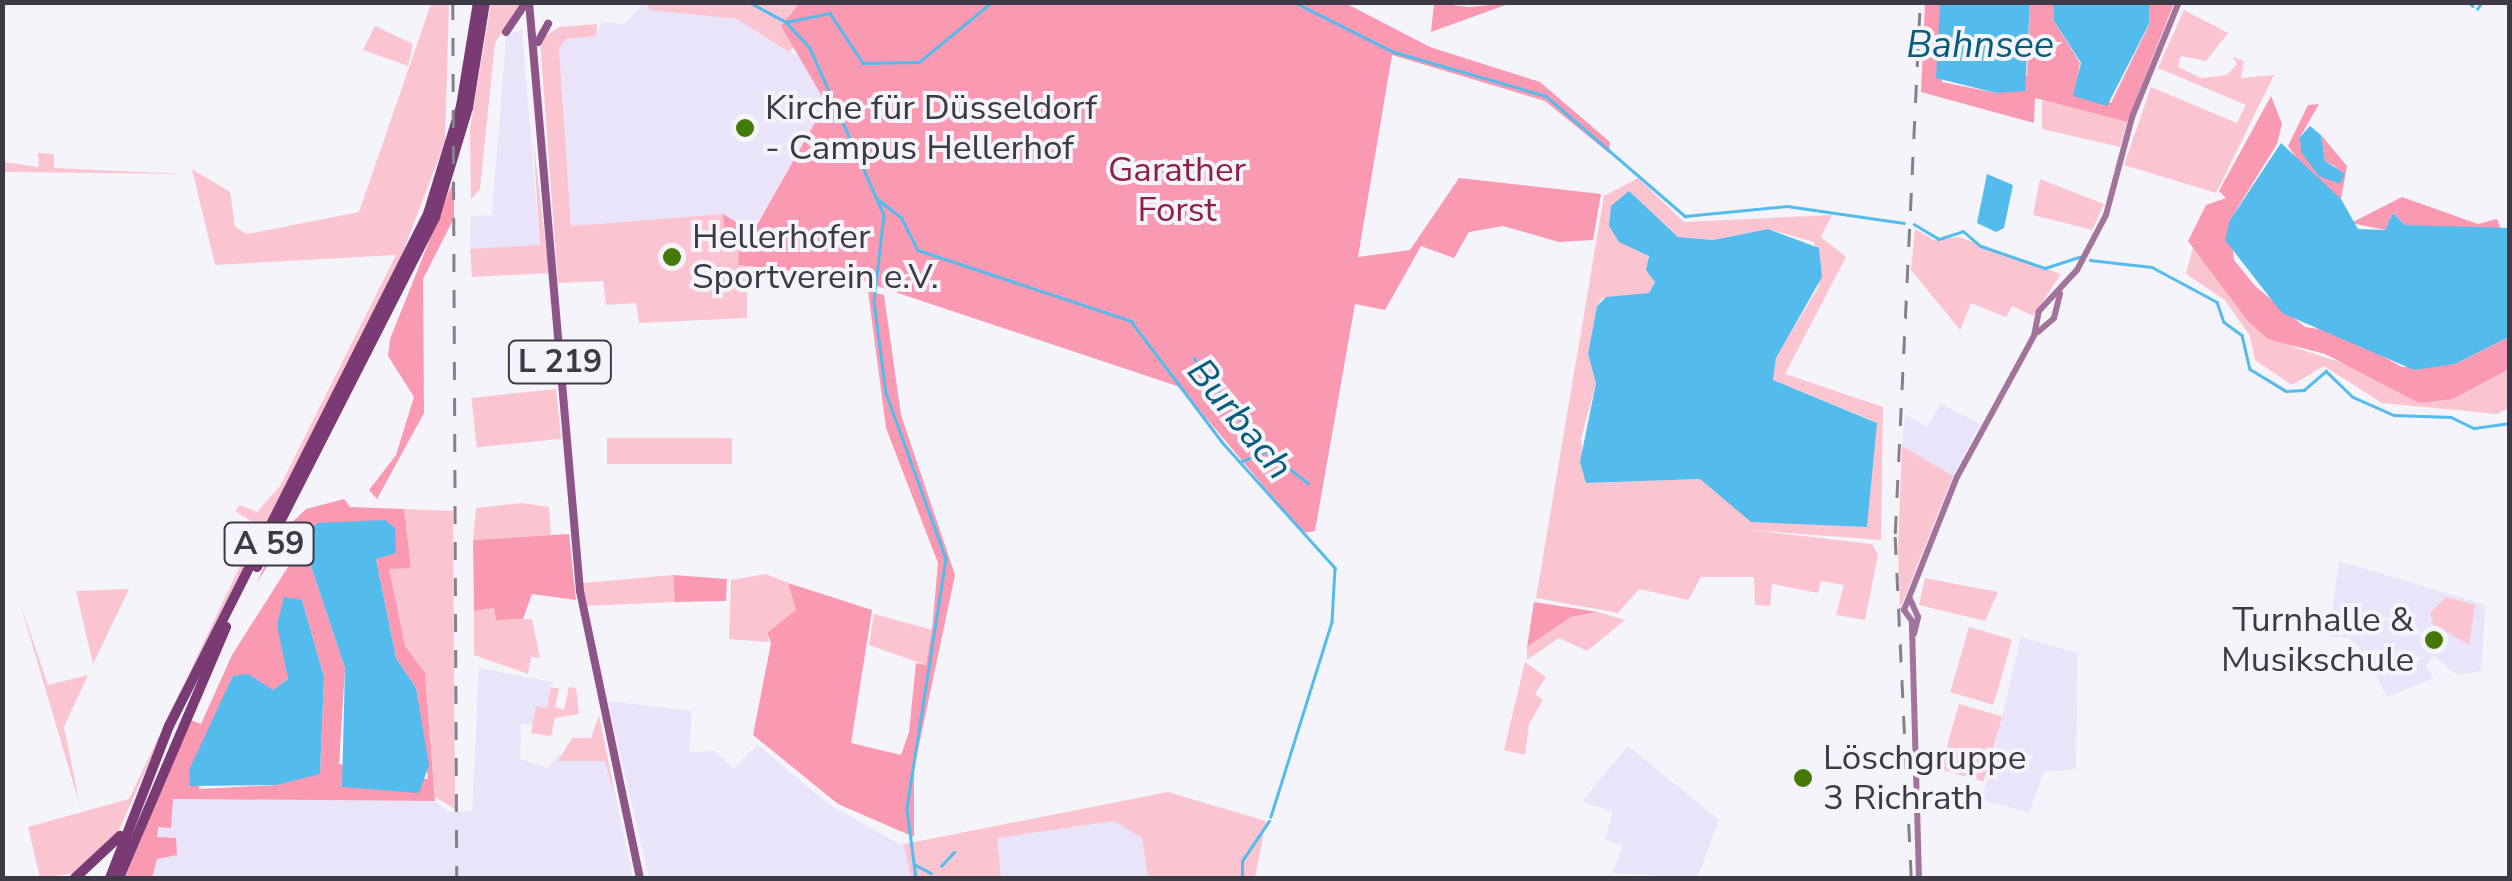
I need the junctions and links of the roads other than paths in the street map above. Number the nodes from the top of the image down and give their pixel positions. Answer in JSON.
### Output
{"nodes":[{"id":1,"x":478,"y":2,"type":"edge"},
{"id":2,"x":486,"y":2,"type":"edge"},
{"id":3,"x":528,"y":2,"type":"edge"},
{"id":4,"x":2179,"y":2,"type":"edge"},
{"id":5,"x":480,"y":16,"type":"junction"},
{"id":6,"x":532,"y":17,"type":"junction"},
{"id":7,"x":518,"y":18,"type":"junction"},
{"id":8,"x":548,"y":24,"type":"dead end"},
{"id":9,"x":506,"y":32,"type":"dead end"},
{"id":10,"x":537,"y":46,"type":"junction"},
{"id":11,"x":431,"y":215,"type":"junction"},
{"id":12,"x":2051,"y":308,"type":"junction"},
{"id":13,"x":2043,"y":320,"type":"junction"},
{"id":14,"x":1910,"y":599,"type":"junction"},
{"id":15,"x":1911,"y":645,"type":"junction"},
{"id":16,"x":137,"y":804,"type":"junction"},
{"id":17,"x":75,"y":878,"type":"edge"},
{"id":18,"x":110,"y":878,"type":"edge"},
{"id":19,"x":119,"y":878,"type":"edge"},
{"id":20,"x":640,"y":878,"type":"edge"},
{"id":21,"x":1919,"y":878,"type":"edge"}],
"edges":[{"from":1,"to":5,"type":"highway","number":"A 59"},
{"from":2,"to":5,"type":"highway","number":"A 59"},
{"from":3,"to":6,"type":"main road","number":"L 219"},
{"from":3,"to":7,"type":"main road"},
{"from":4,"to":12,"type":"main road"},
{"from":5,"to":11,"type":"highway","number":"A 59"},
{"from":6,"to":7,"type":"main road"},
{"from":6,"to":10,"type":"main road","number":"L 219"},
{"from":7,"to":9,"type":"main road"},
{"from":8,"to":10,"type":"main road"},
{"from":10,"to":20,"type":"main road","number":"L 219"},
{"from":11,"to":16,"type":"highway","number":"A 59"},
{"from":11,"to":19,"type":"highway","number":"A 59"},
{"from":12,"to":13,"type":"main road"},
{"from":12,"to":13,"type":"main road"},
{"from":13,"to":14,"type":"main road"},
{"from":14,"to":15,"type":"main road"},
{"from":14,"to":15,"type":"main road"},
{"from":15,"to":21,"type":"main road"},
{"from":16,"to":17,"type":"highway"},
{"from":16,"to":18,"type":"highway","number":"A 59"}]}
